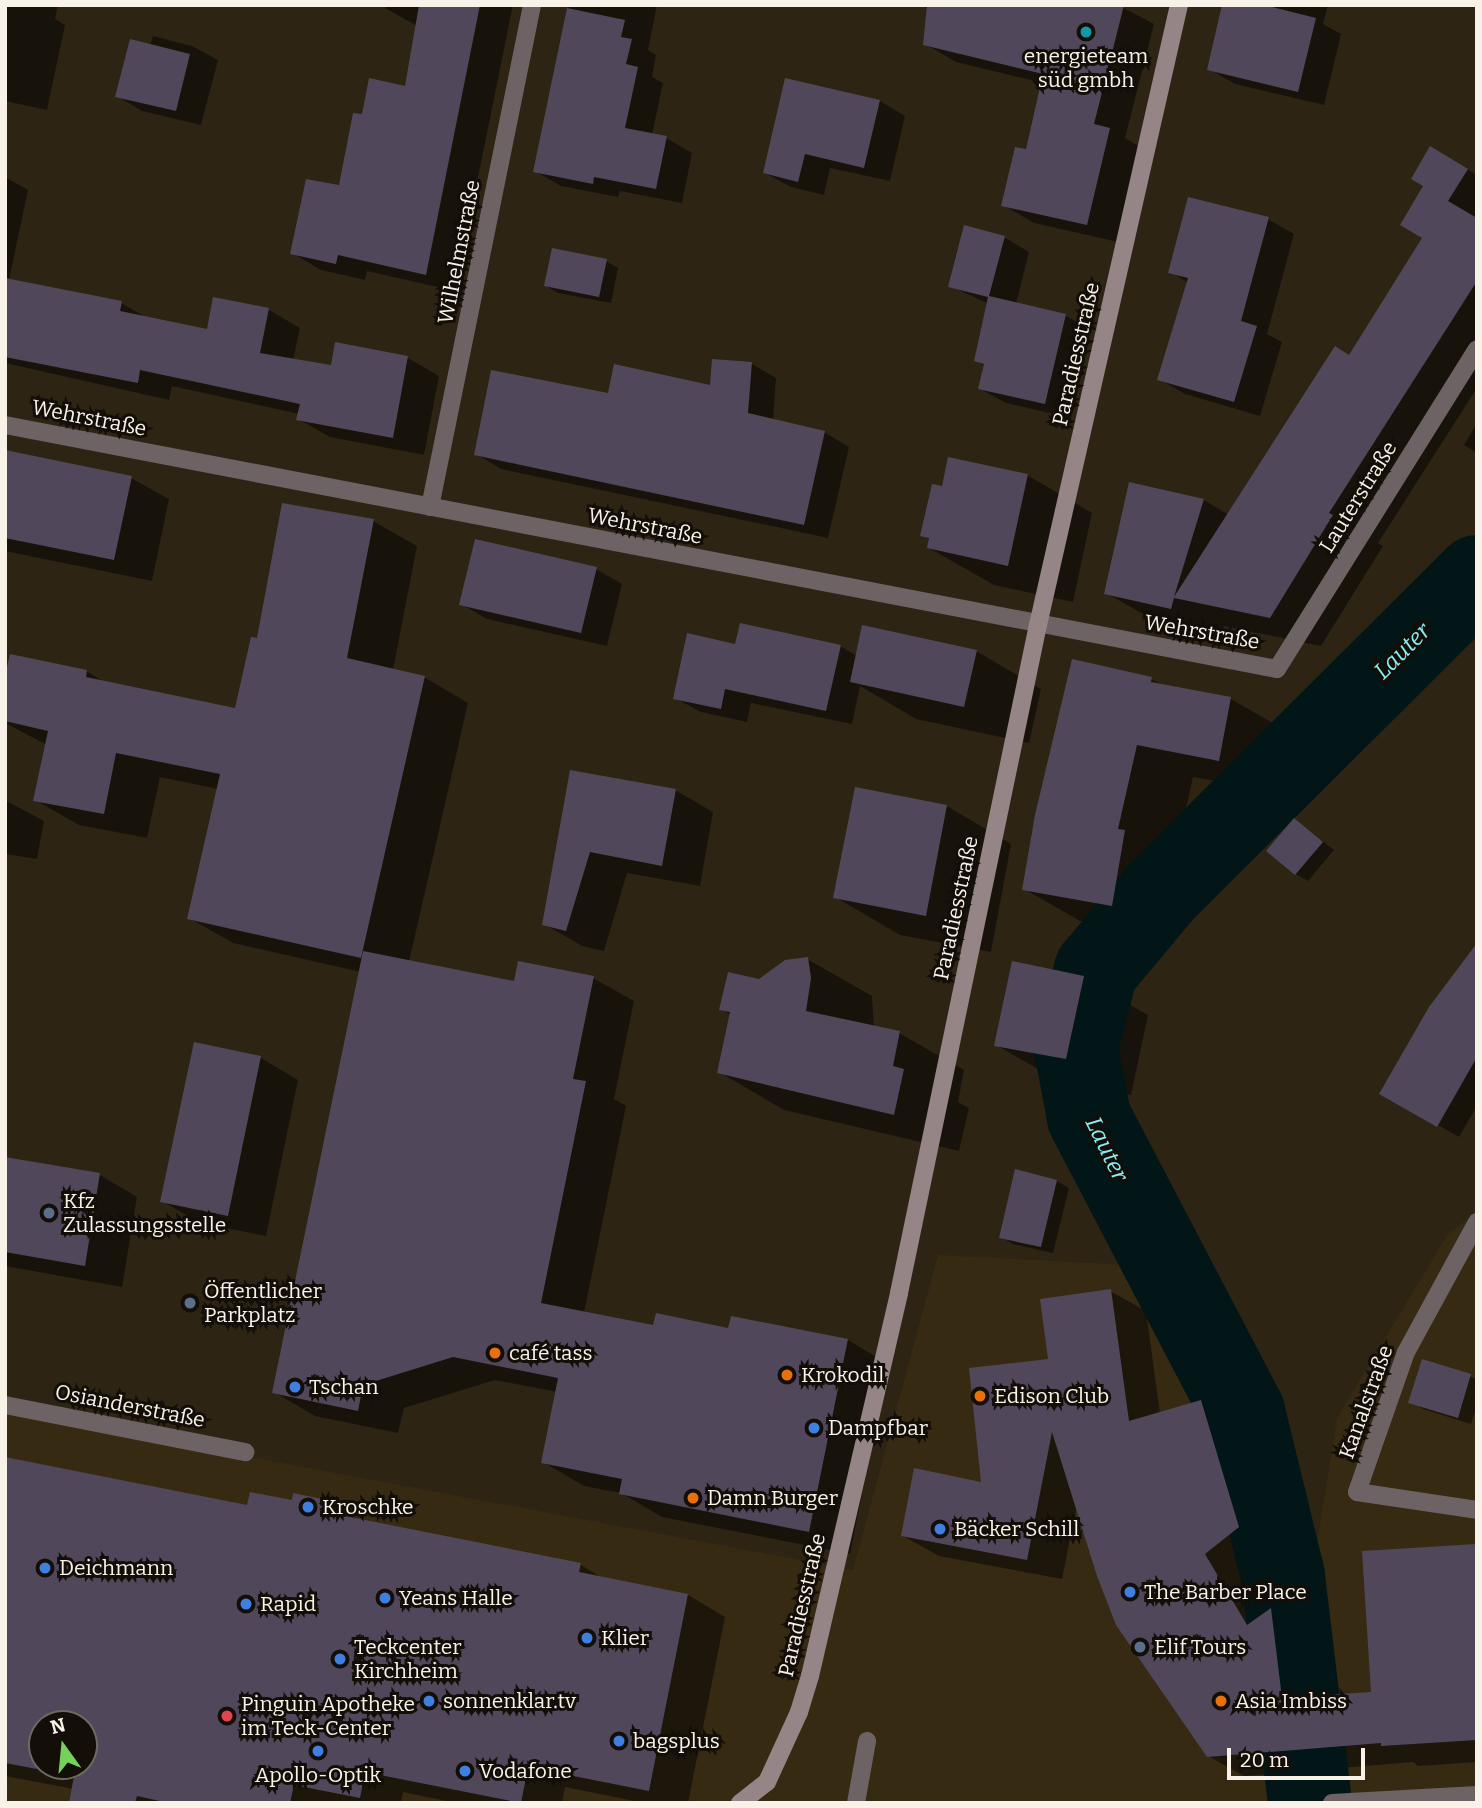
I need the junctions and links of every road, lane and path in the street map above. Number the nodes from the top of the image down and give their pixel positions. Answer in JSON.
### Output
{"nodes":[{"id":1,"x":532,"y":5,"type":"edge"},
{"id":2,"x":1179,"y":5,"type":"edge"},
{"id":3,"x":1477,"y":349,"type":"edge"},
{"id":4,"x":5,"y":425,"type":"edge"},
{"id":5,"x":430,"y":508,"type":"junction"},
{"id":6,"x":1038,"y":625,"type":"junction"},
{"id":7,"x":1277,"y":669,"type":"joint"},
{"id":8,"x":1477,"y":1222,"type":"edge"},
{"id":9,"x":5,"y":1405,"type":"edge"},
{"id":10,"x":245,"y":1452,"type":"dead end"},
{"id":11,"x":1477,"y":1510,"type":"edge"},
{"id":12,"x":867,"y":1741,"type":"dead end"},
{"id":13,"x":1468,"y":1798,"type":"edge"},
{"id":14,"x":740,"y":1803,"type":"edge"},
{"id":15,"x":856,"y":1803,"type":"edge"},
{"id":16,"x":1332,"y":1803,"type":"edge"}],
"edges":[{"from":1,"to":5,"type":"street","name":"Wilhelmstraße"},
{"from":2,"to":6,"type":"main road","name":"Paradiesstraße"},
{"from":3,"to":7,"type":"street","name":"Lauterstraße"},
{"from":4,"to":5,"type":"street","name":"Wehrstraße"},
{"from":5,"to":6,"type":"street","name":"Wehrstraße"},
{"from":6,"to":7,"type":"street","name":"Wehrstraße"},
{"from":6,"to":14,"type":"main road","name":"Paradiesstraße"},
{"from":8,"to":11,"type":"street","name":"Kanalstraße"},
{"from":9,"to":10,"type":"street","name":"Osianderstraße"},
{"from":12,"to":15,"type":"street"},
{"from":13,"to":16,"type":"street"}]}
